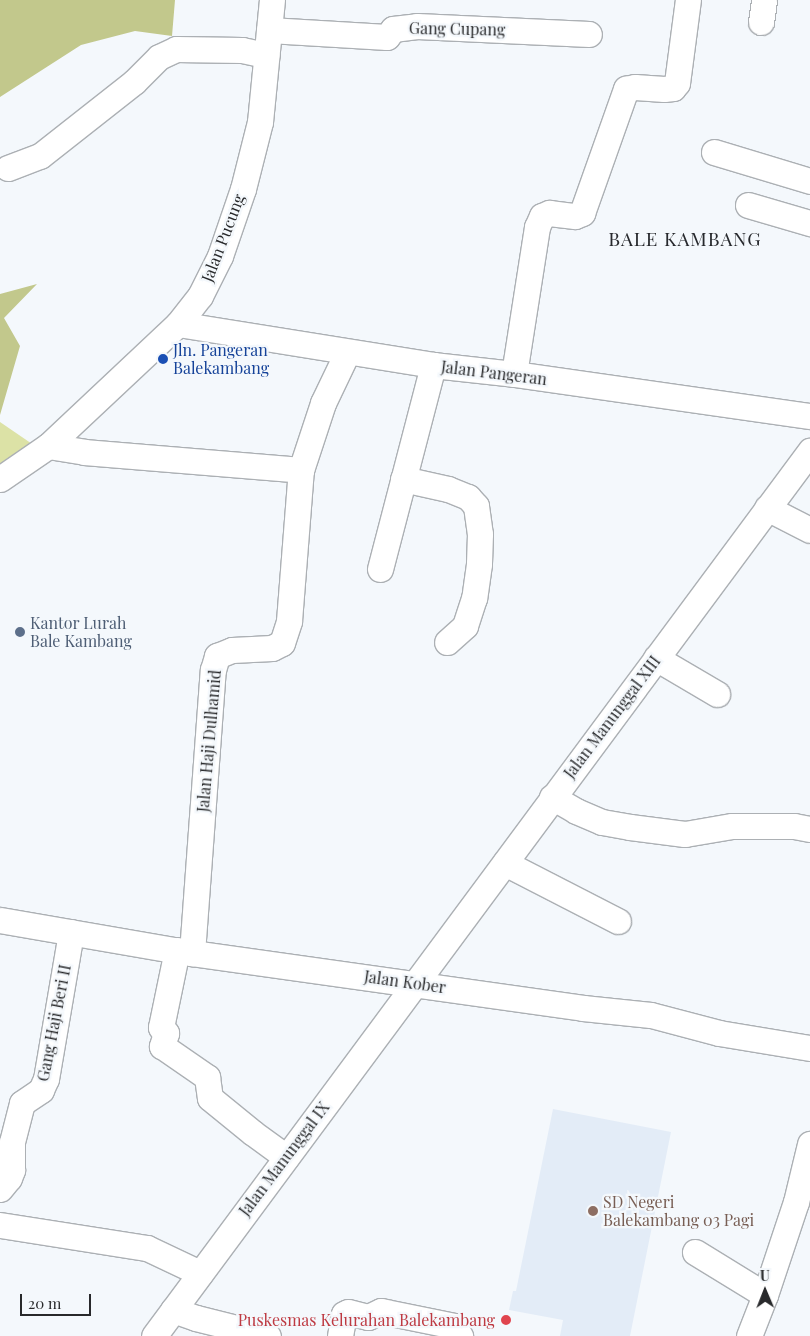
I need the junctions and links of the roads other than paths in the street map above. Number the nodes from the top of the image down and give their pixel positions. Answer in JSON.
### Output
{"nodes":[{"id":1,"x":272,"y":0,"type":"edge"},
{"id":2,"x":688,"y":0,"type":"edge"},
{"id":3,"x":269,"y":30,"type":"junction"},
{"id":4,"x":589,"y":34,"type":"dead end"},
{"id":5,"x":266,"y":55,"type":"junction"},
{"id":6,"x":714,"y":152,"type":"dead end"},
{"id":7,"x":8,"y":168,"type":"dead end"},
{"id":8,"x":810,"y":181,"type":"edge"},
{"id":9,"x":748,"y":205,"type":"dead end"},
{"id":10,"x":810,"y":222,"type":"edge"},
{"id":11,"x":178,"y":324,"type":"junction"},
{"id":12,"x":346,"y":353,"type":"junction"},
{"id":13,"x":433,"y":366,"type":"junction"},
{"id":14,"x":514,"y":374,"type":"junction"},
{"id":15,"x":810,"y":416,"type":"edge"},
{"id":16,"x":48,"y":446,"type":"junction"},
{"id":17,"x":810,"y":451,"type":"edge"},
{"id":18,"x":301,"y":470,"type":"junction"},
{"id":19,"x":0,"y":479,"type":"edge"},
{"id":20,"x":402,"y":479,"type":"junction"},
{"id":21,"x":767,"y":508,"type":"junction"},
{"id":22,"x":810,"y":530,"type":"edge"},
{"id":23,"x":380,"y":569,"type":"dead end"},
{"id":24,"x":448,"y":642,"type":"dead end"},
{"id":25,"x":656,"y":658,"type":"junction"},
{"id":26,"x":718,"y":694,"type":"dead end"},
{"id":27,"x":552,"y":797,"type":"junction"},
{"id":28,"x":810,"y":829,"type":"edge"},
{"id":29,"x":505,"y":863,"type":"junction"},
{"id":30,"x":0,"y":920,"type":"edge"},
{"id":31,"x":618,"y":921,"type":"dead end"},
{"id":32,"x":71,"y":932,"type":"junction"},
{"id":33,"x":184,"y":952,"type":"junction"},
{"id":34,"x":416,"y":983,"type":"junction"},
{"id":35,"x":810,"y":1048,"type":"edge"},
{"id":36,"x":810,"y":1144,"type":"edge"},
{"id":37,"x":286,"y":1157,"type":"junction"},
{"id":38,"x":807,"y":1177,"type":"edge"},
{"id":39,"x":0,"y":1189,"type":"edge"},
{"id":40,"x":0,"y":1225,"type":"edge"},
{"id":41,"x":695,"y":1252,"type":"dead end"},
{"id":42,"x":200,"y":1273,"type":"junction"},
{"id":43,"x":765,"y":1294,"type":"junction"},
{"id":44,"x":173,"y":1310,"type":"junction"},
{"id":45,"x":154,"y":1336,"type":"edge"},
{"id":46,"x":268,"y":1336,"type":"edge"},
{"id":47,"x":340,"y":1336,"type":"edge"},
{"id":48,"x":460,"y":1336,"type":"edge"},
{"id":49,"x":748,"y":1336,"type":"edge"}],
"edges":[{"from":1,"to":3,"type":"street","name":"Jalan Pucung"},
{"from":2,"to":14,"type":"street"},
{"from":3,"to":4,"type":"street","name":"Gang Cupang"},
{"from":3,"to":5,"type":"street","name":"Jalan Pucung"},
{"from":5,"to":7,"type":"street"},
{"from":5,"to":11,"type":"street","name":"Jalan Pucung"},
{"from":6,"to":8,"type":"street"},
{"from":9,"to":10,"type":"street"},
{"from":11,"to":12,"type":"street","name":"Jalan Pangeran"},
{"from":11,"to":16,"type":"street","name":"Jalan Pucung"},
{"from":12,"to":13,"type":"street","name":"Jalan Pangeran"},
{"from":12,"to":18,"type":"street","name":"Jalan Haji Dulhamid"},
{"from":13,"to":14,"type":"street","name":"Jalan Pangeran"},
{"from":13,"to":20,"type":"street"},
{"from":14,"to":15,"type":"street","name":"Jalan Pangeran"},
{"from":16,"to":18,"type":"street"},
{"from":16,"to":19,"type":"street","name":"Jalan Pucung"},
{"from":17,"to":21,"type":"street","name":"Jalan Manunggal XIII"},
{"from":18,"to":33,"type":"street","name":"Jalan Haji Dulhamid"},
{"from":20,"to":23,"type":"street"},
{"from":20,"to":24,"type":"street"},
{"from":21,"to":22,"type":"street"},
{"from":21,"to":25,"type":"street","name":"Jalan Manunggal XIII"},
{"from":25,"to":26,"type":"street"},
{"from":25,"to":27,"type":"street","name":"Jalan Manunggal XIII"},
{"from":27,"to":28,"type":"street"},
{"from":27,"to":29,"type":"street","name":"Jalan Manunggal XIII"},
{"from":29,"to":31,"type":"street"},
{"from":29,"to":34,"type":"street","name":"Jalan Manunggal XIII"},
{"from":30,"to":32,"type":"street","name":"Jalan Kober"},
{"from":32,"to":33,"type":"street","name":"Jalan Kober"},
{"from":32,"to":39,"type":"street","name":"Gang Haji Beri II"},
{"from":33,"to":34,"type":"street","name":"Jalan Kober"},
{"from":33,"to":37,"type":"street"},
{"from":34,"to":35,"type":"street","name":"Jalan Kober"},
{"from":34,"to":37,"type":"street","name":"Jalan Manunggal IX"},
{"from":36,"to":38,"type":"street"},
{"from":37,"to":42,"type":"street","name":"Jalan Manunggal IX"},
{"from":38,"to":43,"type":"street"},
{"from":40,"to":42,"type":"street"},
{"from":41,"to":43,"type":"street"},
{"from":42,"to":44,"type":"street","name":"Jalan Manunggal IX"},
{"from":43,"to":49,"type":"street"},
{"from":44,"to":45,"type":"street","name":"Jalan Manunggal IX"},
{"from":44,"to":46,"type":"street"},
{"from":47,"to":48,"type":"street"}]}
